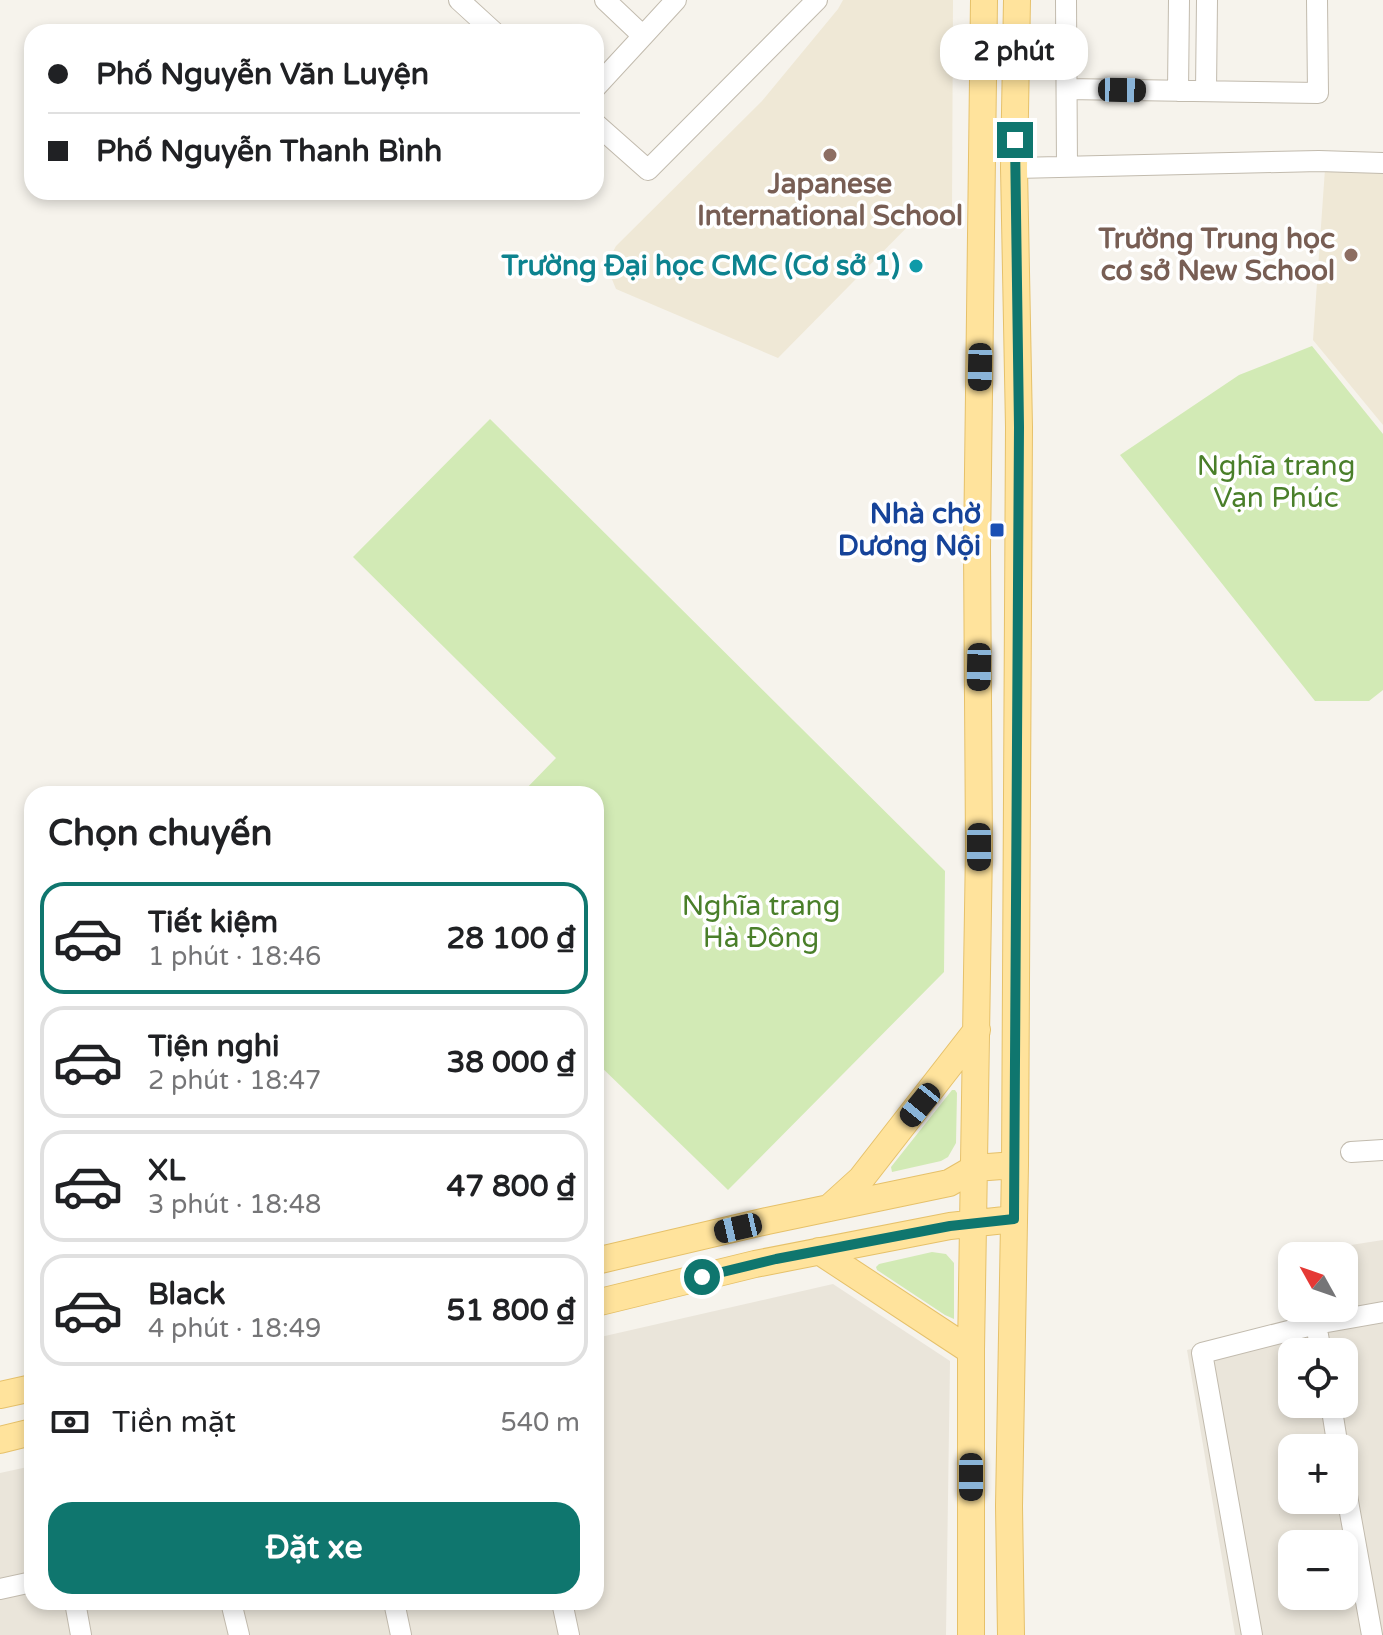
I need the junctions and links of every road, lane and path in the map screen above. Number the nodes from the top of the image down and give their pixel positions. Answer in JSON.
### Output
{"nodes":[{"id":1,"x":460,"y":0,"type":"edge"},
{"id":2,"x":605,"y":0,"type":"edge"},
{"id":3,"x":676,"y":0,"type":"edge"},
{"id":4,"x":817,"y":0,"type":"edge"},
{"id":5,"x":984,"y":0,"type":"edge"},
{"id":6,"x":1017,"y":0,"type":"edge"},
{"id":7,"x":1066,"y":0,"type":"edge"},
{"id":8,"x":1179,"y":0,"type":"edge"},
{"id":9,"x":1207,"y":0,"type":"edge"},
{"id":10,"x":1317,"y":0,"type":"edge"},
{"id":11,"x":486,"y":24,"type":"edge"},
{"id":12,"x":643,"y":36,"type":"junction"},
{"id":13,"x":604,"y":78,"type":"edge"},
{"id":14,"x":1067,"y":89,"type":"junction"},
{"id":15,"x":1178,"y":91,"type":"junction"},
{"id":16,"x":1206,"y":91,"type":"junction"},
{"id":17,"x":604,"y":131,"type":"edge"},
{"id":18,"x":1383,"y":163,"type":"edge"},
{"id":19,"x":1067,"y":167,"type":"junction"},
{"id":20,"x":1014,"y":168,"type":"junction"},
{"id":21,"x":977,"y":1030,"type":"junction"},
{"id":22,"x":1383,"y":1150,"type":"edge"},
{"id":23,"x":1351,"y":1152,"type":"dead end"},
{"id":24,"x":1015,"y":1165,"type":"junction"},
{"id":25,"x":975,"y":1168,"type":"junction"},
{"id":26,"x":829,"y":1208,"type":"junction"},
{"id":27,"x":1014,"y":1219,"type":"junction"},
{"id":28,"x":973,"y":1223,"type":"junction"},
{"id":29,"x":819,"y":1251,"type":"junction"},
{"id":30,"x":604,"y":1259,"type":"edge"},
{"id":31,"x":604,"y":1301,"type":"edge"},
{"id":32,"x":1383,"y":1312,"type":"edge"},
{"id":33,"x":1358,"y":1313,"type":"edge"},
{"id":34,"x":1298,"y":1322,"type":"edge"},
{"id":35,"x":971,"y":1351,"type":"junction"},
{"id":36,"x":24,"y":1390,"type":"edge"},
{"id":37,"x":0,"y":1395,"type":"edge"},
{"id":38,"x":24,"y":1434,"type":"edge"},
{"id":39,"x":0,"y":1440,"type":"edge"},
{"id":40,"x":1350,"y":1514,"type":"edge"},
{"id":41,"x":24,"y":1584,"type":"edge"},
{"id":42,"x":0,"y":1589,"type":"edge"},
{"id":43,"x":76,"y":1610,"type":"edge"},
{"id":44,"x":233,"y":1610,"type":"edge"},
{"id":45,"x":396,"y":1610,"type":"edge"},
{"id":46,"x":564,"y":1610,"type":"edge"},
{"id":47,"x":81,"y":1635,"type":"edge"},
{"id":48,"x":239,"y":1635,"type":"edge"},
{"id":49,"x":401,"y":1635,"type":"edge"},
{"id":50,"x":569,"y":1635,"type":"edge"},
{"id":51,"x":971,"y":1635,"type":"edge"},
{"id":52,"x":1011,"y":1635,"type":"edge"},
{"id":53,"x":1252,"y":1635,"type":"edge"},
{"id":54,"x":1372,"y":1635,"type":"edge"}],
"edges":[{"from":1,"to":11,"type":"street"},
{"from":2,"to":12,"type":"street"},
{"from":3,"to":12,"type":"street"},
{"from":4,"to":17,"type":"street"},
{"from":5,"to":21,"type":"main road"},
{"from":6,"to":20,"type":"main road"},
{"from":7,"to":14,"type":"street"},
{"from":8,"to":15,"type":"street"},
{"from":9,"to":16,"type":"street"},
{"from":10,"to":16,"type":"street"},
{"from":12,"to":13,"type":"street"},
{"from":14,"to":15,"type":"street"},
{"from":14,"to":19,"type":"street"},
{"from":15,"to":16,"type":"street"},
{"from":18,"to":19,"type":"street"},
{"from":19,"to":20,"type":"street"},
{"from":20,"to":24,"type":"main road"},
{"from":21,"to":25,"type":"main road"},
{"from":21,"to":26,"type":"main road"},
{"from":22,"to":23,"type":"street"},
{"from":24,"to":25,"type":"main road"},
{"from":24,"to":27,"type":"main road"},
{"from":25,"to":26,"type":"main road"},
{"from":25,"to":28,"type":"main road"},
{"from":26,"to":30,"type":"main road"},
{"from":27,"to":28,"type":"main road"},
{"from":27,"to":52,"type":"main road"},
{"from":28,"to":29,"type":"main road"},
{"from":28,"to":35,"type":"main road"},
{"from":29,"to":31,"type":"main road"},
{"from":29,"to":35,"type":"main road"},
{"from":32,"to":33,"type":"street"},
{"from":34,"to":53,"type":"street"},
{"from":35,"to":51,"type":"main road"},
{"from":36,"to":37,"type":"main road"},
{"from":38,"to":39,"type":"main road"},
{"from":40,"to":54,"type":"street"},
{"from":41,"to":42,"type":"street"},
{"from":43,"to":47,"type":"street"},
{"from":44,"to":48,"type":"street"},
{"from":45,"to":49,"type":"street"},
{"from":46,"to":50,"type":"street"}]}
